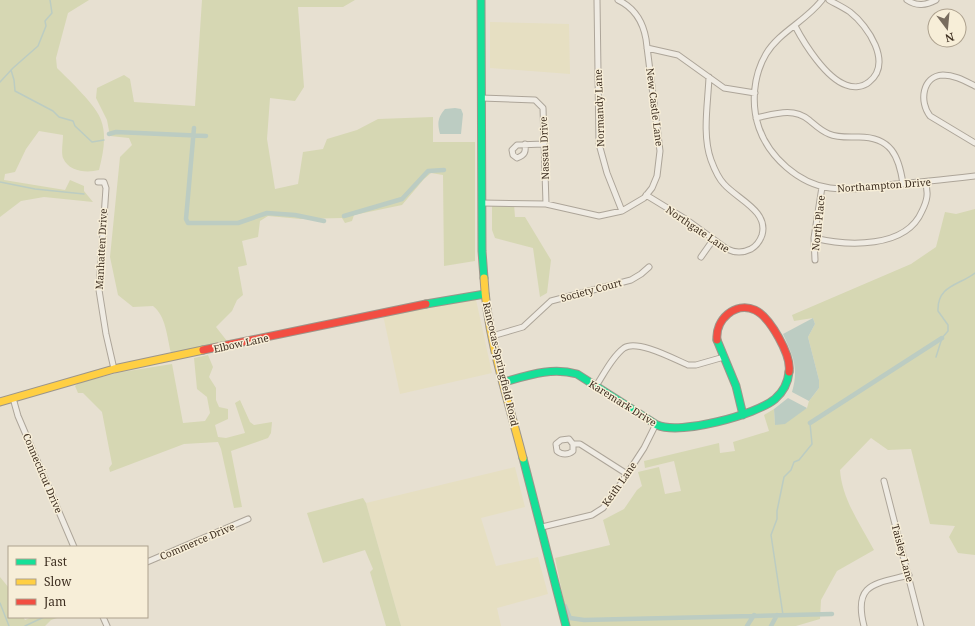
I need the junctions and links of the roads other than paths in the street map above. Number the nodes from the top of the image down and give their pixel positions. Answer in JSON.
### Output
{"nodes":[{"id":1,"x":481,"y":0,"type":"edge"},
{"id":2,"x":597,"y":0,"type":"edge"},
{"id":3,"x":618,"y":0,"type":"edge"},
{"id":4,"x":822,"y":0,"type":"edge"},
{"id":5,"x":828,"y":0,"type":"edge"},
{"id":6,"x":907,"y":0,"type":"edge"},
{"id":7,"x":936,"y":0,"type":"edge"},
{"id":8,"x":795,"y":26,"type":"junction"},
{"id":9,"x":647,"y":48,"type":"junction"},
{"id":10,"x":709,"y":77,"type":"junction"},
{"id":11,"x":975,"y":86,"type":"edge"},
{"id":12,"x":755,"y":93,"type":"junction"},
{"id":13,"x":481,"y":98,"type":"junction"},
{"id":14,"x":756,"y":118,"type":"junction"},
{"id":15,"x":975,"y":143,"type":"edge"},
{"id":16,"x":525,"y":144,"type":"dead end"},
{"id":17,"x":544,"y":144,"type":"junction"},
{"id":18,"x":975,"y":176,"type":"edge"},
{"id":19,"x":98,"y":182,"type":"dead end"},
{"id":20,"x":924,"y":182,"type":"junction"},
{"id":21,"x":903,"y":184,"type":"junction"},
{"id":22,"x":822,"y":187,"type":"junction"},
{"id":23,"x":646,"y":195,"type":"junction"},
{"id":24,"x":482,"y":203,"type":"junction"},
{"id":25,"x":546,"y":204,"type":"junction"},
{"id":26,"x":622,"y":211,"type":"junction"},
{"id":27,"x":814,"y":238,"type":"junction"},
{"id":28,"x":713,"y":240,"type":"junction"},
{"id":29,"x":701,"y":257,"type":"dead end"},
{"id":30,"x":815,"y":260,"type":"dead end"},
{"id":31,"x":649,"y":267,"type":"dead end"},
{"id":32,"x":485,"y":294,"type":"junction"},
{"id":33,"x":492,"y":336,"type":"junction"},
{"id":34,"x":724,"y":357,"type":"junction"},
{"id":35,"x":114,"y":369,"type":"junction"},
{"id":36,"x":504,"y":382,"type":"junction"},
{"id":37,"x":596,"y":386,"type":"junction"},
{"id":38,"x":13,"y":398,"type":"junction"},
{"id":39,"x":0,"y":402,"type":"edge"},
{"id":40,"x":743,"y":415,"type":"junction"},
{"id":41,"x":656,"y":424,"type":"junction"},
{"id":42,"x":573,"y":444,"type":"dead end"},
{"id":43,"x":627,"y":474,"type":"junction"},
{"id":44,"x":884,"y":481,"type":"dead end"},
{"id":45,"x":248,"y":519,"type":"dead end"},
{"id":46,"x":542,"y":527,"type":"junction"},
{"id":47,"x":74,"y":546,"type":"edge"},
{"id":48,"x":148,"y":562,"type":"edge"},
{"id":49,"x":909,"y":575,"type":"junction"},
{"id":50,"x":566,"y":626,"type":"edge"},
{"id":51,"x":864,"y":626,"type":"edge"},
{"id":52,"x":921,"y":626,"type":"edge"}],
"edges":[{"from":1,"to":13,"type":"street","name":"Rancocas-Springfield Road"},
{"from":2,"to":26,"type":"street","name":"Normandy Lane"},
{"from":3,"to":9,"type":"street","name":"New Castle Lane"},
{"from":4,"to":8,"type":"street","name":"Northampton Drive"},
{"from":5,"to":8,"type":"street"},
{"from":6,"to":7,"type":"street"},
{"from":8,"to":12,"type":"street","name":"Northampton Drive"},
{"from":9,"to":10,"type":"street"},
{"from":9,"to":23,"type":"street","name":"New Castle Lane"},
{"from":10,"to":12,"type":"street"},
{"from":10,"to":28,"type":"street","name":"Northgate Lane"},
{"from":11,"to":15,"type":"street"},
{"from":12,"to":14,"type":"street","name":"Northampton Drive"},
{"from":13,"to":17,"type":"street","name":"Nassau Drive"},
{"from":13,"to":24,"type":"street","name":"Rancocas-Springfield Road"},
{"from":14,"to":21,"type":"street"},
{"from":14,"to":22,"type":"street","name":"Northampton Drive"},
{"from":16,"to":17,"type":"street"},
{"from":17,"to":25,"type":"street","name":"Nassau Drive"},
{"from":18,"to":20,"type":"street","name":"Northampton Drive"},
{"from":19,"to":35,"type":"street","name":"Manhatten Drive"},
{"from":20,"to":21,"type":"street","name":"Northampton Drive"},
{"from":20,"to":27,"type":"street"},
{"from":21,"to":22,"type":"street","name":"Northampton Drive"},
{"from":22,"to":27,"type":"street","name":"North Place"},
{"from":23,"to":26,"type":"street","name":"New Castle Lane"},
{"from":23,"to":28,"type":"street","name":"Northgate Lane"},
{"from":24,"to":25,"type":"street","name":"New Castle Lane"},
{"from":24,"to":32,"type":"street","name":"Rancocas-Springfield Road"},
{"from":25,"to":26,"type":"street","name":"New Castle Lane"},
{"from":27,"to":30,"type":"street","name":"North Place"},
{"from":28,"to":29,"type":"street"},
{"from":31,"to":33,"type":"street","name":"Society Court"},
{"from":32,"to":33,"type":"street","name":"Rancocas-Springfield Road"},
{"from":32,"to":35,"type":"street","name":"Elbow Lane"},
{"from":33,"to":36,"type":"street","name":"Rancocas-Springfield Road"},
{"from":34,"to":37,"type":"street"},
{"from":34,"to":40,"type":"street","name":"Karemark Drive"},
{"from":34,"to":40,"type":"street","name":"Karemark Drive"},
{"from":35,"to":38,"type":"street","name":"Elbow Lane"},
{"from":36,"to":37,"type":"street","name":"Karemark Drive"},
{"from":36,"to":46,"type":"street","name":"Rancocas-Springfield Road"},
{"from":37,"to":41,"type":"street","name":"Karemark Drive"},
{"from":38,"to":39,"type":"street","name":"Elbow Lane"},
{"from":38,"to":47,"type":"street","name":"Connecticut Drive"},
{"from":40,"to":41,"type":"street","name":"Karemark Drive"},
{"from":41,"to":43,"type":"street","name":"Keith Lane"},
{"from":42,"to":43,"type":"street"},
{"from":43,"to":46,"type":"street","name":"Keith Lane"},
{"from":44,"to":49,"type":"street","name":"Taisley Lane"},
{"from":45,"to":48,"type":"street","name":"Commerce Drive"},
{"from":46,"to":50,"type":"street","name":"Rancocas-Springfield Road"},
{"from":49,"to":51,"type":"street"},
{"from":49,"to":52,"type":"street","name":"Taisley Lane"}]}
